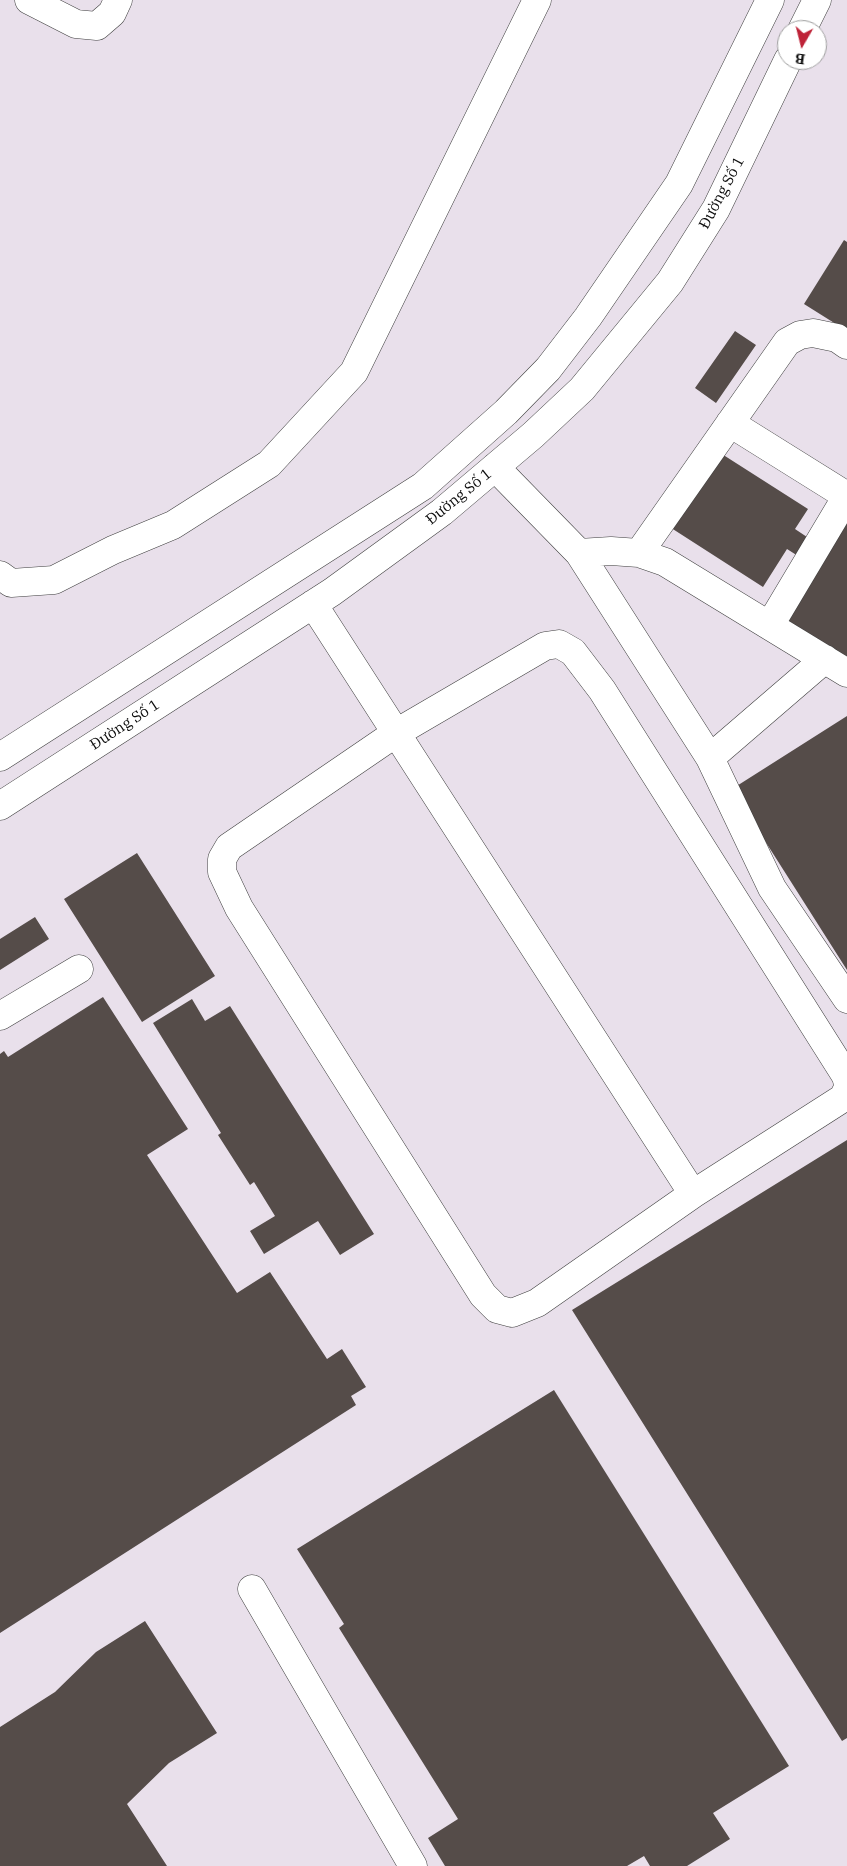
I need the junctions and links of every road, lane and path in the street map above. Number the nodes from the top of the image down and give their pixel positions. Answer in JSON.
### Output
{"nodes":[{"id":1,"x":29,"y":0,"type":"edge"},
{"id":2,"x":118,"y":0,"type":"edge"},
{"id":3,"x":536,"y":0,"type":"edge"},
{"id":4,"x":770,"y":0,"type":"edge"},
{"id":5,"x":817,"y":0,"type":"edge"},
{"id":6,"x":807,"y":20,"type":"edge"},
{"id":7,"x":783,"y":70,"type":"edge"},
{"id":8,"x":847,"y":345,"type":"edge"},
{"id":9,"x":730,"y":423,"type":"junction"},
{"id":10,"x":495,"y":467,"type":"junction"},
{"id":11,"x":847,"y":496,"type":"edge"},
{"id":12,"x":639,"y":552,"type":"junction"},
{"id":13,"x":579,"y":553,"type":"junction"},
{"id":14,"x":0,"y":575,"type":"edge"},
{"id":15,"x":313,"y":604,"type":"junction"},
{"id":16,"x":770,"y":625,"type":"junction"},
{"id":17,"x":836,"y":666,"type":"edge"},
{"id":18,"x":396,"y":733,"type":"junction"},
{"id":19,"x":0,"y":757,"type":"edge"},
{"id":20,"x":710,"y":758,"type":"junction"},
{"id":21,"x":0,"y":806,"type":"edge"},
{"id":22,"x":79,"y":968,"type":"dead end"},
{"id":23,"x":847,"y":999,"type":"edge"},
{"id":24,"x":0,"y":1016,"type":"edge"},
{"id":25,"x":847,"y":1080,"type":"edge"},
{"id":26,"x":847,"y":1090,"type":"edge"},
{"id":27,"x":693,"y":1194,"type":"junction"},
{"id":28,"x":252,"y":1589,"type":"dead end"},
{"id":29,"x":413,"y":1866,"type":"edge"}],
"edges":[{"from":1,"to":2,"type":"street"},
{"from":3,"to":14,"type":"street"},
{"from":4,"to":19,"type":"street","name":"Đường Số 1"},
{"from":5,"to":6,"type":"street"},
{"from":7,"to":10,"type":"street","name":"Đường Số 1"},
{"from":8,"to":9,"type":"street"},
{"from":9,"to":11,"type":"street"},
{"from":9,"to":12,"type":"street"},
{"from":10,"to":13,"type":"street"},
{"from":10,"to":15,"type":"street","name":"Đường Số 1"},
{"from":11,"to":16,"type":"street"},
{"from":12,"to":13,"type":"street"},
{"from":12,"to":16,"type":"street"},
{"from":13,"to":20,"type":"street"},
{"from":15,"to":18,"type":"street"},
{"from":15,"to":21,"type":"street","name":"Đường Số 1"},
{"from":16,"to":17,"type":"street"},
{"from":17,"to":20,"type":"street"},
{"from":18,"to":25,"type":"street"},
{"from":18,"to":27,"type":"street"},
{"from":18,"to":27,"type":"street"},
{"from":20,"to":23,"type":"street"},
{"from":22,"to":24,"type":"street"},
{"from":26,"to":27,"type":"street"},
{"from":28,"to":29,"type":"street"}]}
